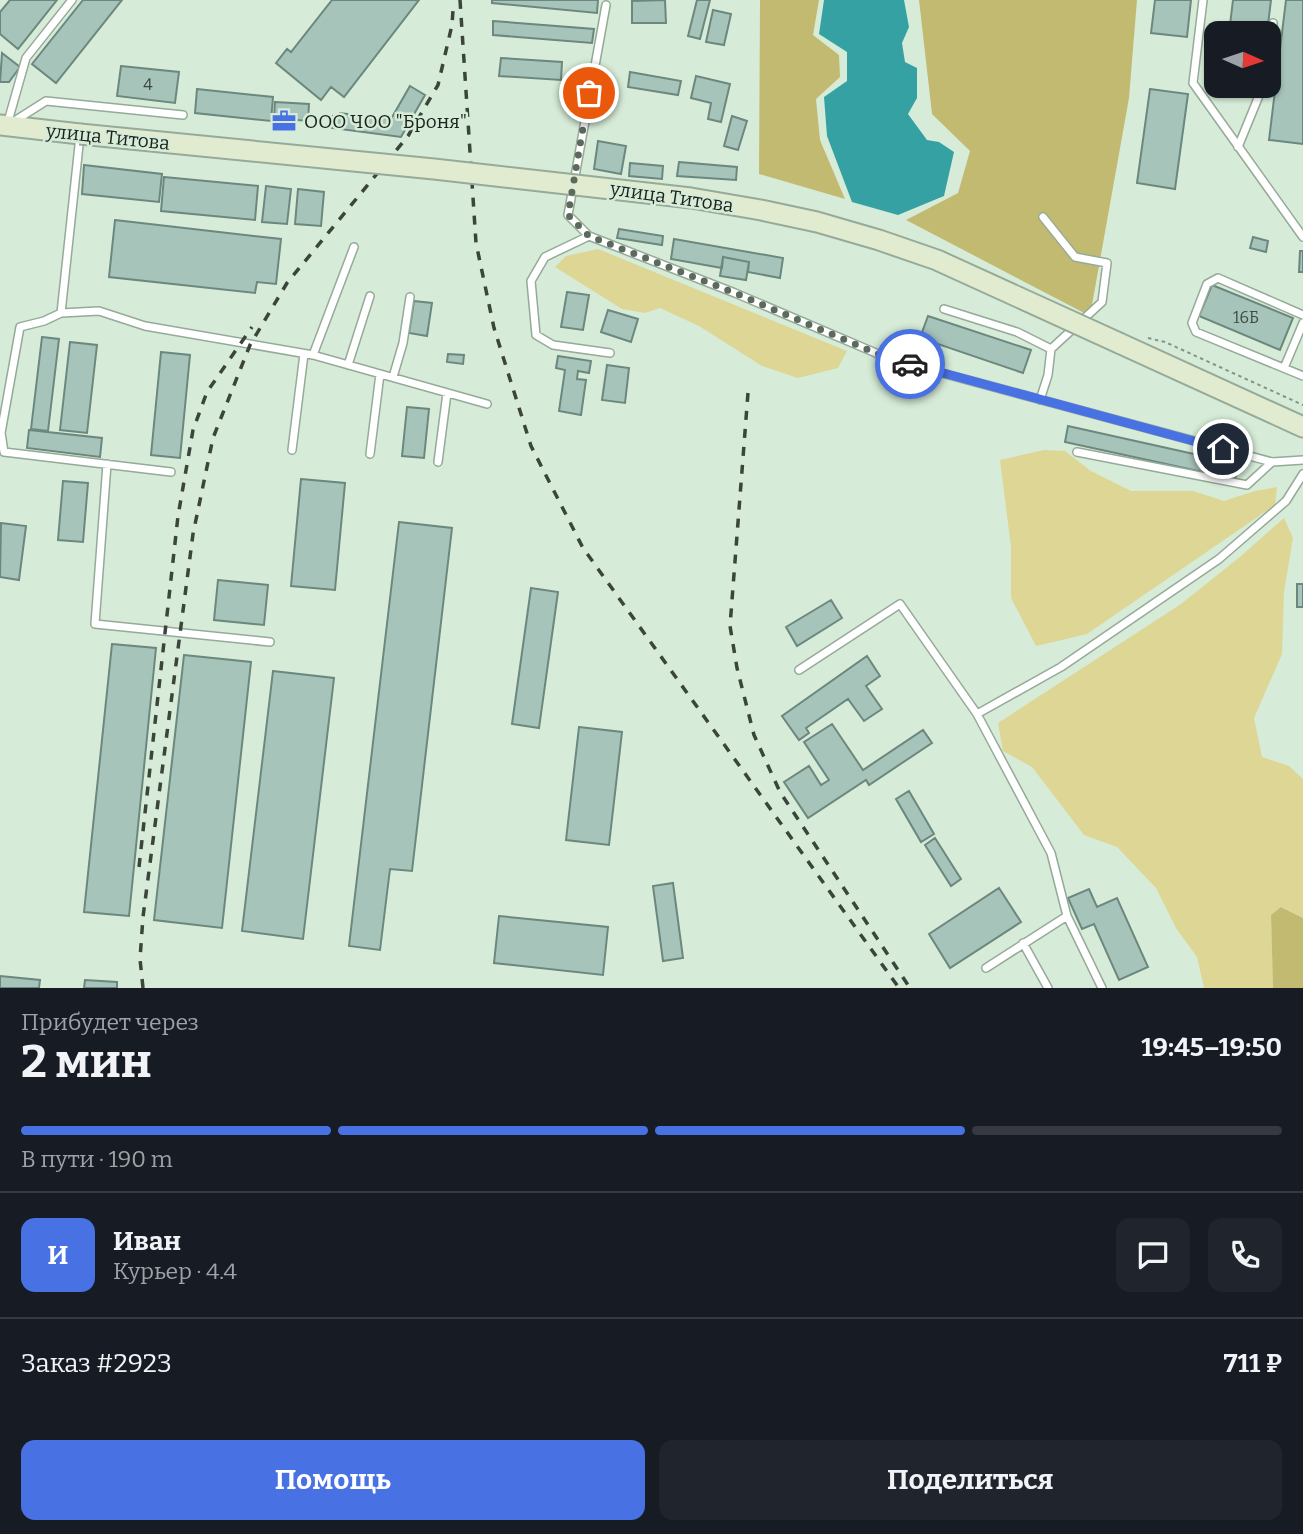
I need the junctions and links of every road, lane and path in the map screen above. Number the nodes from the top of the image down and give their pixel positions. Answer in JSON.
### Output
{"nodes":[{"id":1,"x":72,"y":0,"type":"edge"},
{"id":2,"x":1203,"y":0,"type":"edge"},
{"id":3,"x":606,"y":5,"type":"dead end"},
{"id":4,"x":1258,"y":98,"type":"edge"},
{"id":5,"x":183,"y":115,"type":"dead end"},
{"id":6,"x":3,"y":126,"type":"edge"},
{"id":7,"x":80,"y":134,"type":"junction"},
{"id":8,"x":1238,"y":147,"type":"junction"},
{"id":9,"x":1043,"y":218,"type":"dead end"},
{"id":10,"x":589,"y":236,"type":"junction"},
{"id":11,"x":1303,"y":237,"type":"edge"},
{"id":12,"x":354,"y":247,"type":"dead end"},
{"id":13,"x":370,"y":296,"type":"dead end"},
{"id":14,"x":410,"y":297,"type":"dead end"},
{"id":15,"x":944,"y":309,"type":"dead end"},
{"id":16,"x":61,"y":313,"type":"junction"},
{"id":17,"x":1303,"y":315,"type":"edge"},
{"id":18,"x":1303,"y":323,"type":"edge"},
{"id":19,"x":1144,"y":337,"type":"dead end"},
{"id":20,"x":1051,"y":349,"type":"junction"},
{"id":21,"x":610,"y":353,"type":"dead end"},
{"id":22,"x":304,"y":354,"type":"junction"},
{"id":23,"x":313,"y":355,"type":"junction"},
{"id":24,"x":348,"y":365,"type":"junction"},
{"id":25,"x":1284,"y":369,"type":"junction"},
{"id":26,"x":380,"y":374,"type":"junction"},
{"id":27,"x":1303,"y":376,"type":"edge"},
{"id":28,"x":393,"y":377,"type":"junction"},
{"id":29,"x":447,"y":393,"type":"junction"},
{"id":30,"x":1040,"y":400,"type":"junction"},
{"id":31,"x":487,"y":404,"type":"dead end"},
{"id":32,"x":1303,"y":405,"type":"edge"},
{"id":33,"x":2,"y":412,"type":"edge"},
{"id":34,"x":1303,"y":427,"type":"edge"},
{"id":35,"x":292,"y":450,"type":"dead end"},
{"id":36,"x":1077,"y":452,"type":"dead end"},
{"id":37,"x":370,"y":454,"type":"dead end"},
{"id":38,"x":1303,"y":460,"type":"edge"},
{"id":39,"x":438,"y":462,"type":"dead end"},
{"id":40,"x":1272,"y":462,"type":"junction"},
{"id":41,"x":107,"y":464,"type":"junction"},
{"id":42,"x":171,"y":472,"type":"dead end"},
{"id":43,"x":1303,"y":474,"type":"edge"},
{"id":44,"x":270,"y":642,"type":"dead end"},
{"id":45,"x":799,"y":670,"type":"dead end"},
{"id":46,"x":977,"y":714,"type":"junction"},
{"id":47,"x":1067,"y":916,"type":"junction"},
{"id":48,"x":1023,"y":943,"type":"junction"},
{"id":49,"x":986,"y":968,"type":"dead end"},
{"id":50,"x":1048,"y":988,"type":"edge"},
{"id":51,"x":1102,"y":988,"type":"edge"}],
"edges":[{"from":1,"to":6,"type":"lane"},
{"from":2,"to":8,"type":"lane"},
{"from":3,"to":10,"type":"lane"},
{"from":4,"to":8,"type":"lane"},
{"from":5,"to":6,"type":"lane"},
{"from":6,"to":7,"type":"main road","name":"улица Титова"},
{"from":7,"to":16,"type":"lane"},
{"from":7,"to":34,"type":"main road","name":"улица Титова","bridge":true},
{"from":8,"to":11,"type":"lane"},
{"from":9,"to":20,"type":"lane"},
{"from":10,"to":21,"type":"lane"},
{"from":10,"to":30,"type":"lane"},
{"from":12,"to":23,"type":"lane"},
{"from":13,"to":24,"type":"lane"},
{"from":14,"to":28,"type":"lane"},
{"from":15,"to":20,"type":"lane"},
{"from":16,"to":22,"type":"lane"},
{"from":16,"to":33,"type":"lane"},
{"from":17,"to":25,"type":"lane"},
{"from":18,"to":25,"type":"lane"},
{"from":19,"to":32,"type":"path"},
{"from":20,"to":30,"type":"lane"},
{"from":22,"to":23,"type":"lane"},
{"from":22,"to":35,"type":"lane"},
{"from":23,"to":24,"type":"lane"},
{"from":24,"to":26,"type":"lane"},
{"from":25,"to":27,"type":"lane"},
{"from":26,"to":28,"type":"lane"},
{"from":26,"to":37,"type":"lane"},
{"from":28,"to":29,"type":"lane"},
{"from":29,"to":31,"type":"lane"},
{"from":29,"to":39,"type":"lane"},
{"from":30,"to":40,"type":"lane"},
{"from":33,"to":41,"type":"lane"},
{"from":36,"to":40,"type":"lane"},
{"from":38,"to":40,"type":"lane"},
{"from":41,"to":42,"type":"lane"},
{"from":41,"to":44,"type":"lane"},
{"from":43,"to":46,"type":"lane"},
{"from":45,"to":46,"type":"lane"},
{"from":46,"to":47,"type":"lane"},
{"from":47,"to":48,"type":"lane"},
{"from":47,"to":51,"type":"lane"},
{"from":48,"to":49,"type":"lane"},
{"from":48,"to":50,"type":"lane"}]}
